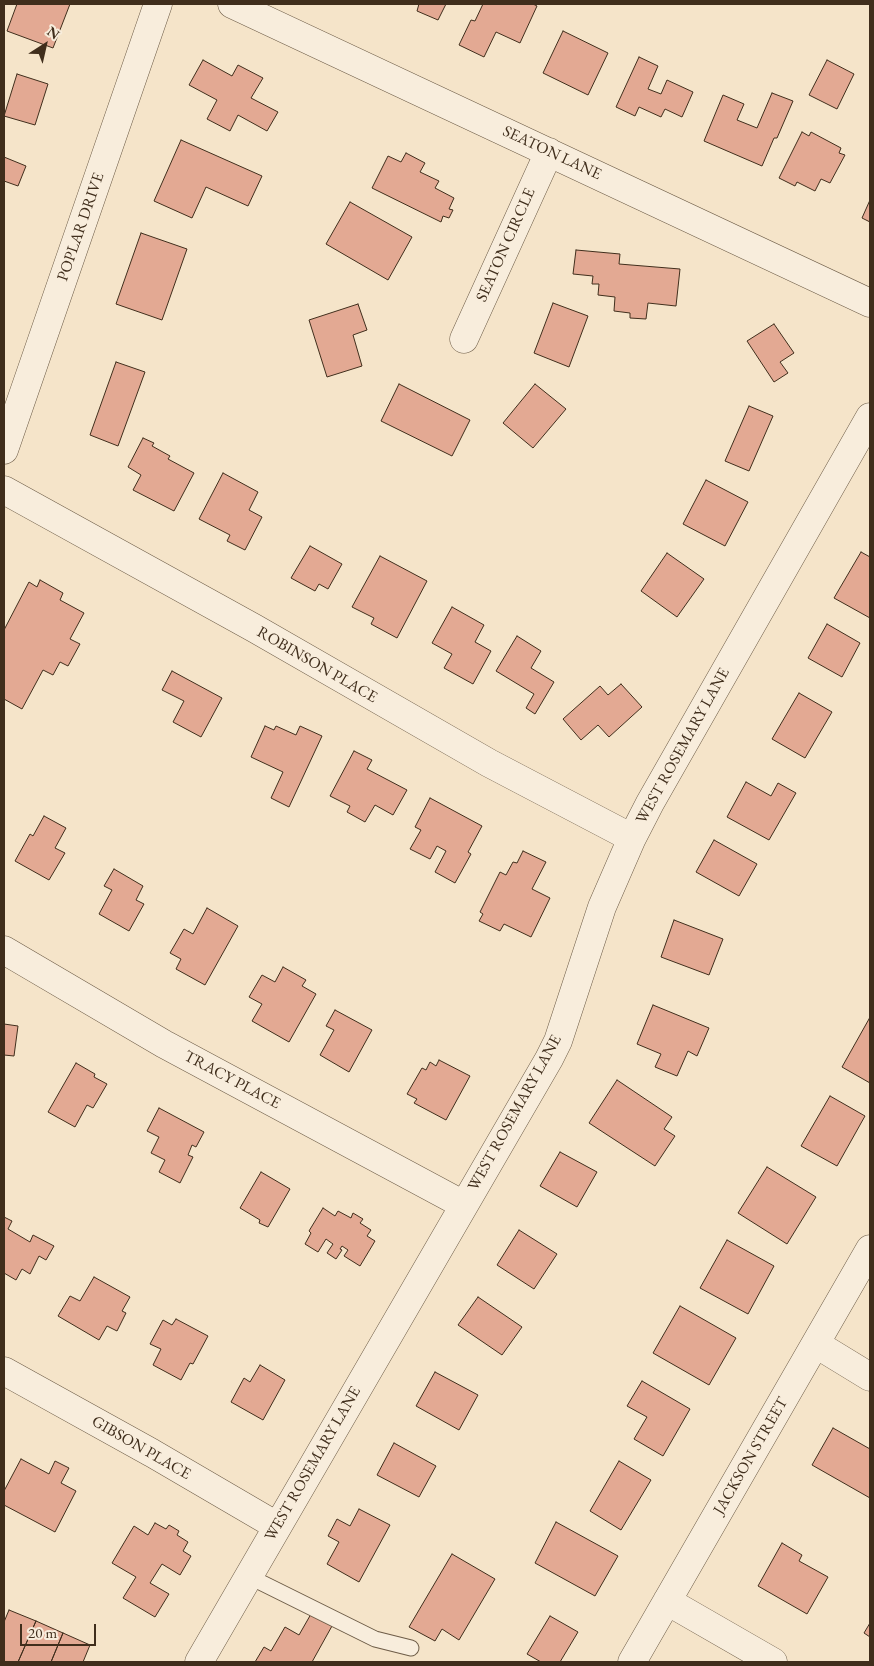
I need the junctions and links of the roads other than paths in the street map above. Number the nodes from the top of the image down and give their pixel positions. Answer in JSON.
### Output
{"nodes":[{"id":1,"x":158,"y":4,"type":"edge"},
{"id":2,"x":232,"y":4,"type":"edge"},
{"id":3,"x":549,"y":152,"type":"junction"},
{"id":4,"x":870,"y":303,"type":"edge"},
{"id":5,"x":464,"y":339,"type":"dead end"},
{"id":6,"x":870,"y":416,"type":"edge"},
{"id":7,"x":4,"y":450,"type":"edge"},
{"id":8,"x":4,"y":490,"type":"edge"},
{"id":9,"x":632,"y":838,"type":"junction"},
{"id":10,"x":4,"y":950,"type":"edge"},
{"id":11,"x":464,"y":1205,"type":"junction"},
{"id":12,"x":870,"y":1249,"type":"edge"},
{"id":13,"x":816,"y":1344,"type":"junction"},
{"id":14,"x":4,"y":1371,"type":"edge"},
{"id":15,"x":870,"y":1376,"type":"edge"},
{"id":16,"x":277,"y":1526,"type":"junction"},
{"id":17,"x":248,"y":1576,"type":"junction"},
{"id":18,"x":667,"y":1602,"type":"junction"},
{"id":19,"x":410,"y":1648,"type":"dead end"},
{"id":20,"x":199,"y":1662,"type":"edge"},
{"id":21,"x":632,"y":1662,"type":"edge"},
{"id":22,"x":773,"y":1662,"type":"edge"}],
"edges":[{"from":1,"to":7,"type":"street","name":"POPLAR DRIVE"},
{"from":2,"to":3,"type":"street","name":"SEATON LANE"},
{"from":3,"to":4,"type":"street","name":"SEATON LANE"},
{"from":3,"to":5,"type":"street","name":"SEATON CIRCLE"},
{"from":6,"to":9,"type":"street","name":"WEST ROSEMARY LANE"},
{"from":8,"to":9,"type":"street","name":"ROBINSON PLACE"},
{"from":9,"to":11,"type":"street","name":"WEST ROSEMARY LANE"},
{"from":10,"to":11,"type":"street","name":"TRACY PLACE"},
{"from":11,"to":16,"type":"street","name":"WEST ROSEMARY LANE"},
{"from":12,"to":13,"type":"street","name":"JACKSON STREET"},
{"from":13,"to":15,"type":"street"},
{"from":13,"to":18,"type":"street","name":"JACKSON STREET"},
{"from":14,"to":16,"type":"street","name":"GIBSON PLACE"},
{"from":16,"to":17,"type":"street","name":"WEST ROSEMARY LANE"},
{"from":17,"to":19,"type":"lane"},
{"from":17,"to":20,"type":"street","name":"WEST ROSEMARY LANE"},
{"from":18,"to":21,"type":"street","name":"JACKSON STREET"},
{"from":18,"to":22,"type":"street"}]}
